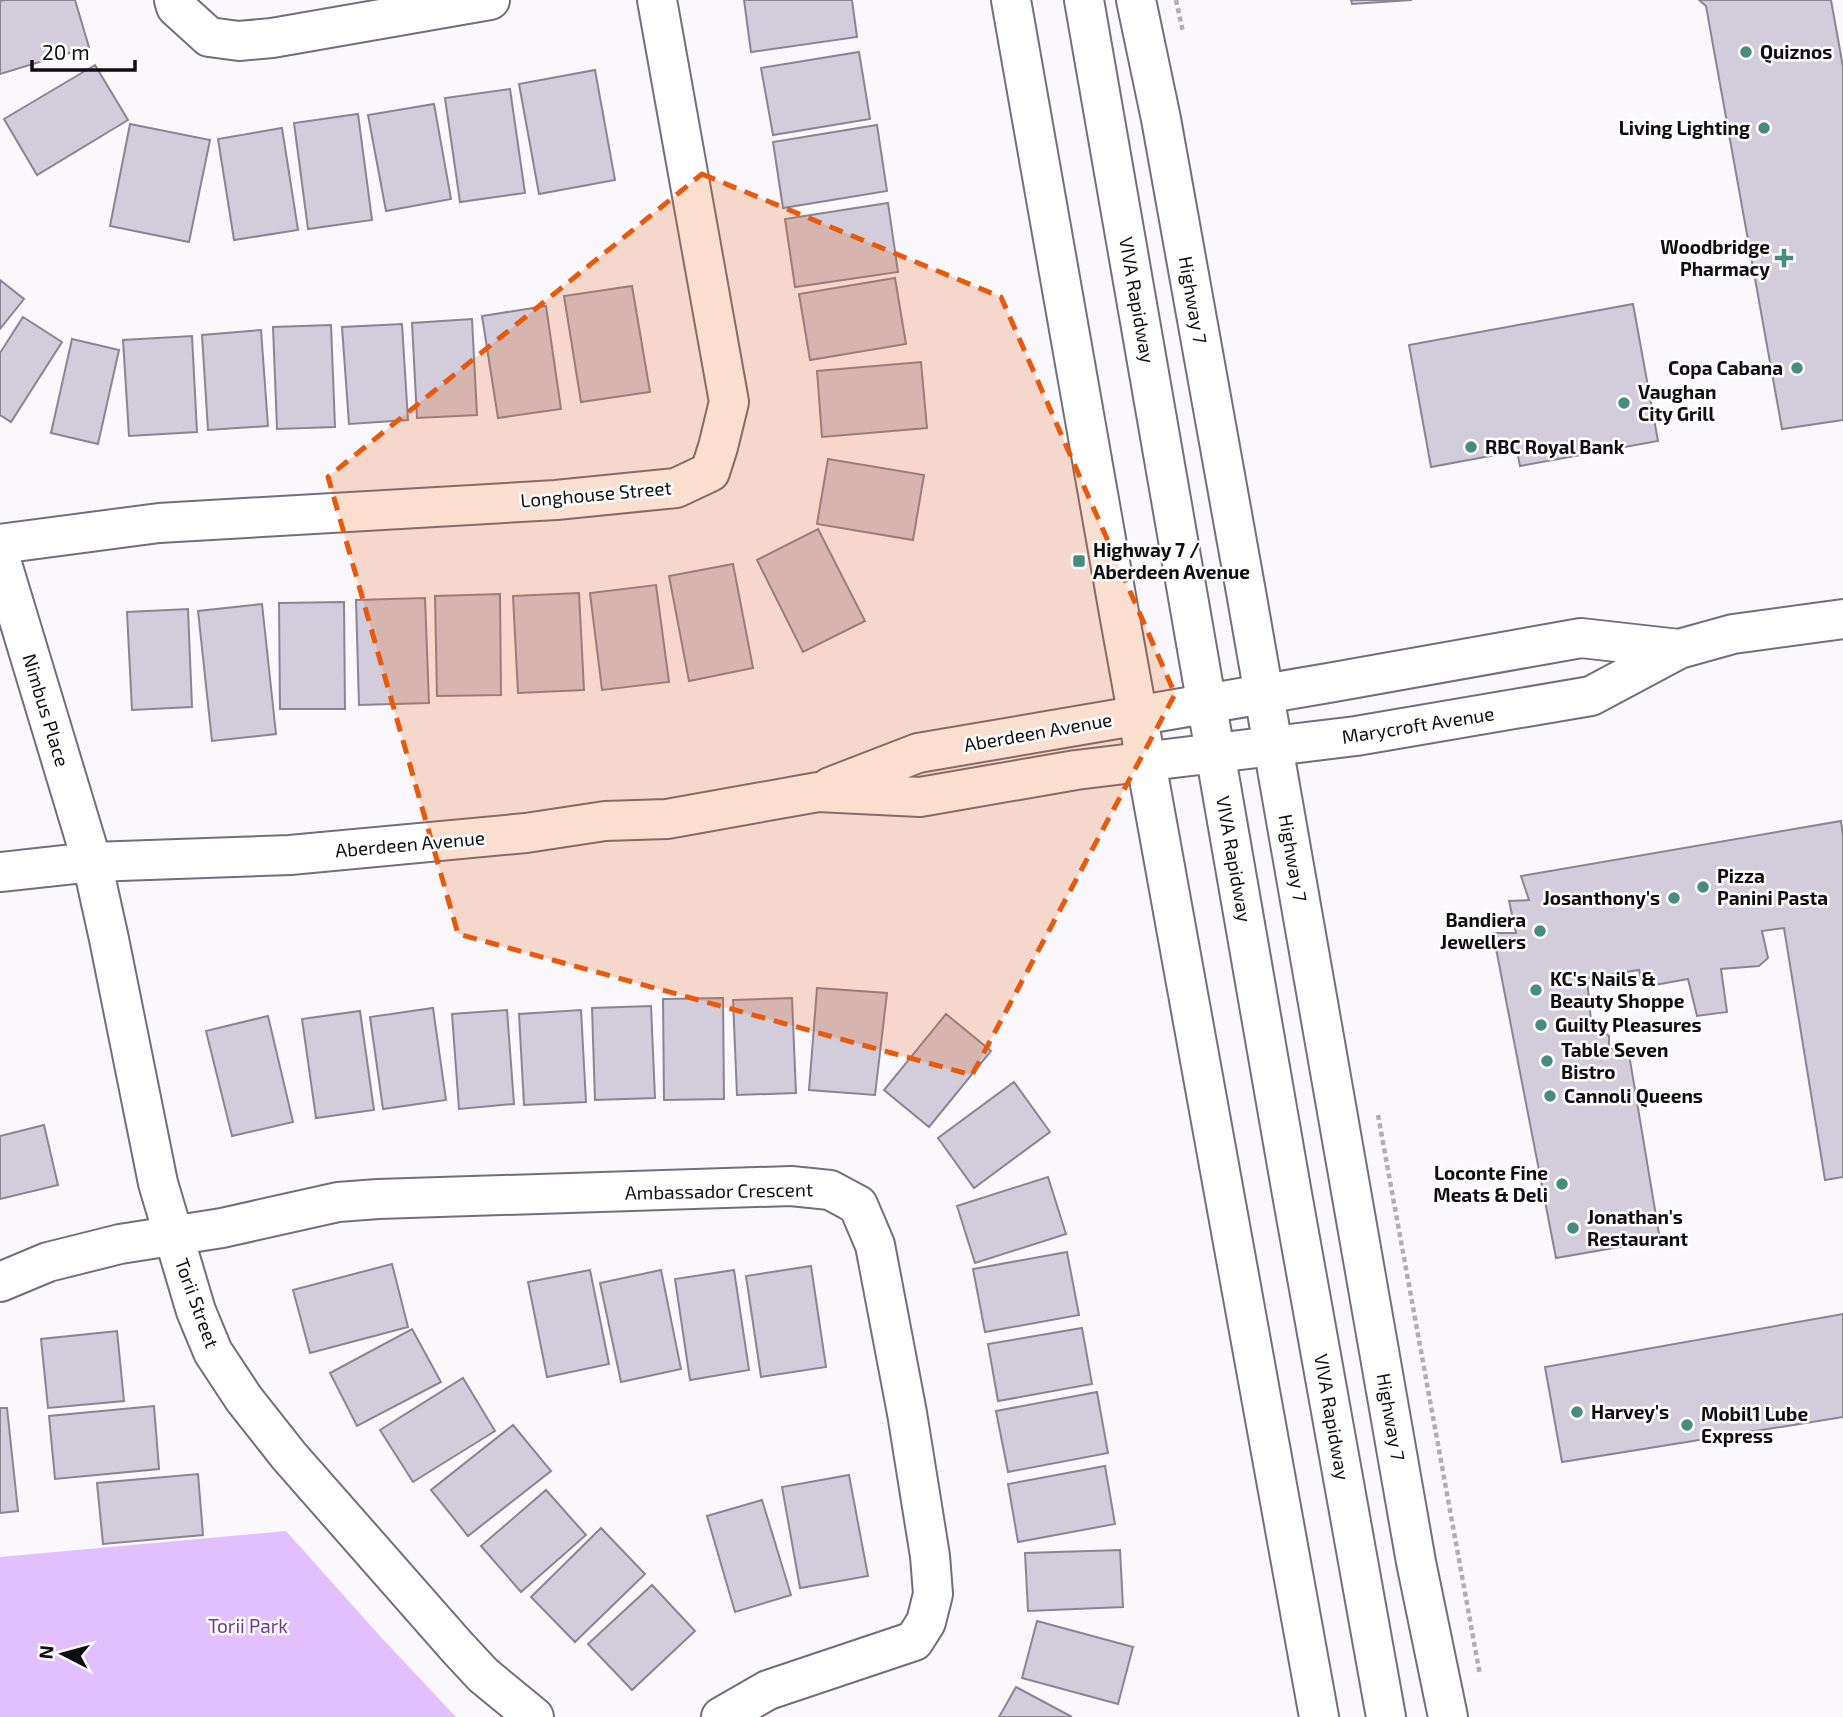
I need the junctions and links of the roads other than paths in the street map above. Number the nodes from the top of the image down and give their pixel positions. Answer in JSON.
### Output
{"nodes":[{"id":1,"x":173,"y":0,"type":"edge"},
{"id":2,"x":490,"y":0,"type":"edge"},
{"id":3,"x":657,"y":0,"type":"edge"},
{"id":4,"x":1011,"y":0,"type":"edge"},
{"id":5,"x":1084,"y":0,"type":"edge"},
{"id":6,"x":1136,"y":0,"type":"edge"},
{"id":7,"x":0,"y":544,"type":"edge"},
{"id":8,"x":0,"y":557,"type":"edge"},
{"id":9,"x":1843,"y":619,"type":"edge"},
{"id":10,"x":1679,"y":649,"type":"junction"},
{"id":11,"x":1264,"y":694,"type":"junction"},
{"id":12,"x":1207,"y":703,"type":"junction"},
{"id":13,"x":1138,"y":715,"type":"junction"},
{"id":14,"x":1273,"y":746,"type":"junction"},
{"id":15,"x":1215,"y":753,"type":"junction"},
{"id":16,"x":1146,"y":762,"type":"junction"},
{"id":17,"x":818,"y":792,"type":"junction"},
{"id":18,"x":92,"y":862,"type":"junction"},
{"id":19,"x":0,"y":872,"type":"edge"},
{"id":20,"x":174,"y":1235,"type":"junction"},
{"id":21,"x":0,"y":1282,"type":"edge"},
{"id":22,"x":534,"y":1717,"type":"edge"},
{"id":23,"x":720,"y":1717,"type":"edge"},
{"id":24,"x":1319,"y":1717,"type":"edge"},
{"id":25,"x":1386,"y":1717,"type":"edge"},
{"id":26,"x":1448,"y":1717,"type":"edge"}],
"edges":[{"from":1,"to":2,"type":"street"},
{"from":3,"to":7,"type":"street","name":"Longhouse Street"},
{"from":4,"to":13,"type":"street"},
{"from":5,"to":12,"type":"street","name":"VIVA Rapidway"},
{"from":6,"to":11,"type":"street","name":"Highway 7"},
{"from":8,"to":18,"type":"street","name":"Nimbus Place"},
{"from":9,"to":10,"type":"street","name":"Marycroft Avenue"},
{"from":10,"to":11,"type":"street","name":"Marycroft Avenue"},
{"from":10,"to":14,"type":"street","name":"Marycroft Avenue"},
{"from":11,"to":12,"type":"street","name":"Aberdeen Avenue"},
{"from":11,"to":14,"type":"street","name":"Highway 7"},
{"from":12,"to":13,"type":"street","name":"Aberdeen Avenue"},
{"from":12,"to":15,"type":"street","name":"VIVA Rapidway"},
{"from":13,"to":16,"type":"street"},
{"from":13,"to":17,"type":"street","name":"Aberdeen Avenue"},
{"from":14,"to":15,"type":"street","name":"Marycroft Avenue"},
{"from":14,"to":26,"type":"street","name":"Highway 7"},
{"from":15,"to":16,"type":"street","name":"Marycroft Avenue"},
{"from":15,"to":25,"type":"street","name":"VIVA Rapidway"},
{"from":16,"to":17,"type":"street","name":"Aberdeen Avenue"},
{"from":16,"to":24,"type":"street"},
{"from":17,"to":18,"type":"street","name":"Aberdeen Avenue"},
{"from":18,"to":19,"type":"street","name":"Aberdeen Avenue"},
{"from":18,"to":20,"type":"street","name":"Torii Street"},
{"from":20,"to":21,"type":"street","name":"Ambassador Crescent"},
{"from":20,"to":22,"type":"street","name":"Torii Street"},
{"from":20,"to":23,"type":"street","name":"Ambassador Crescent"}]}
